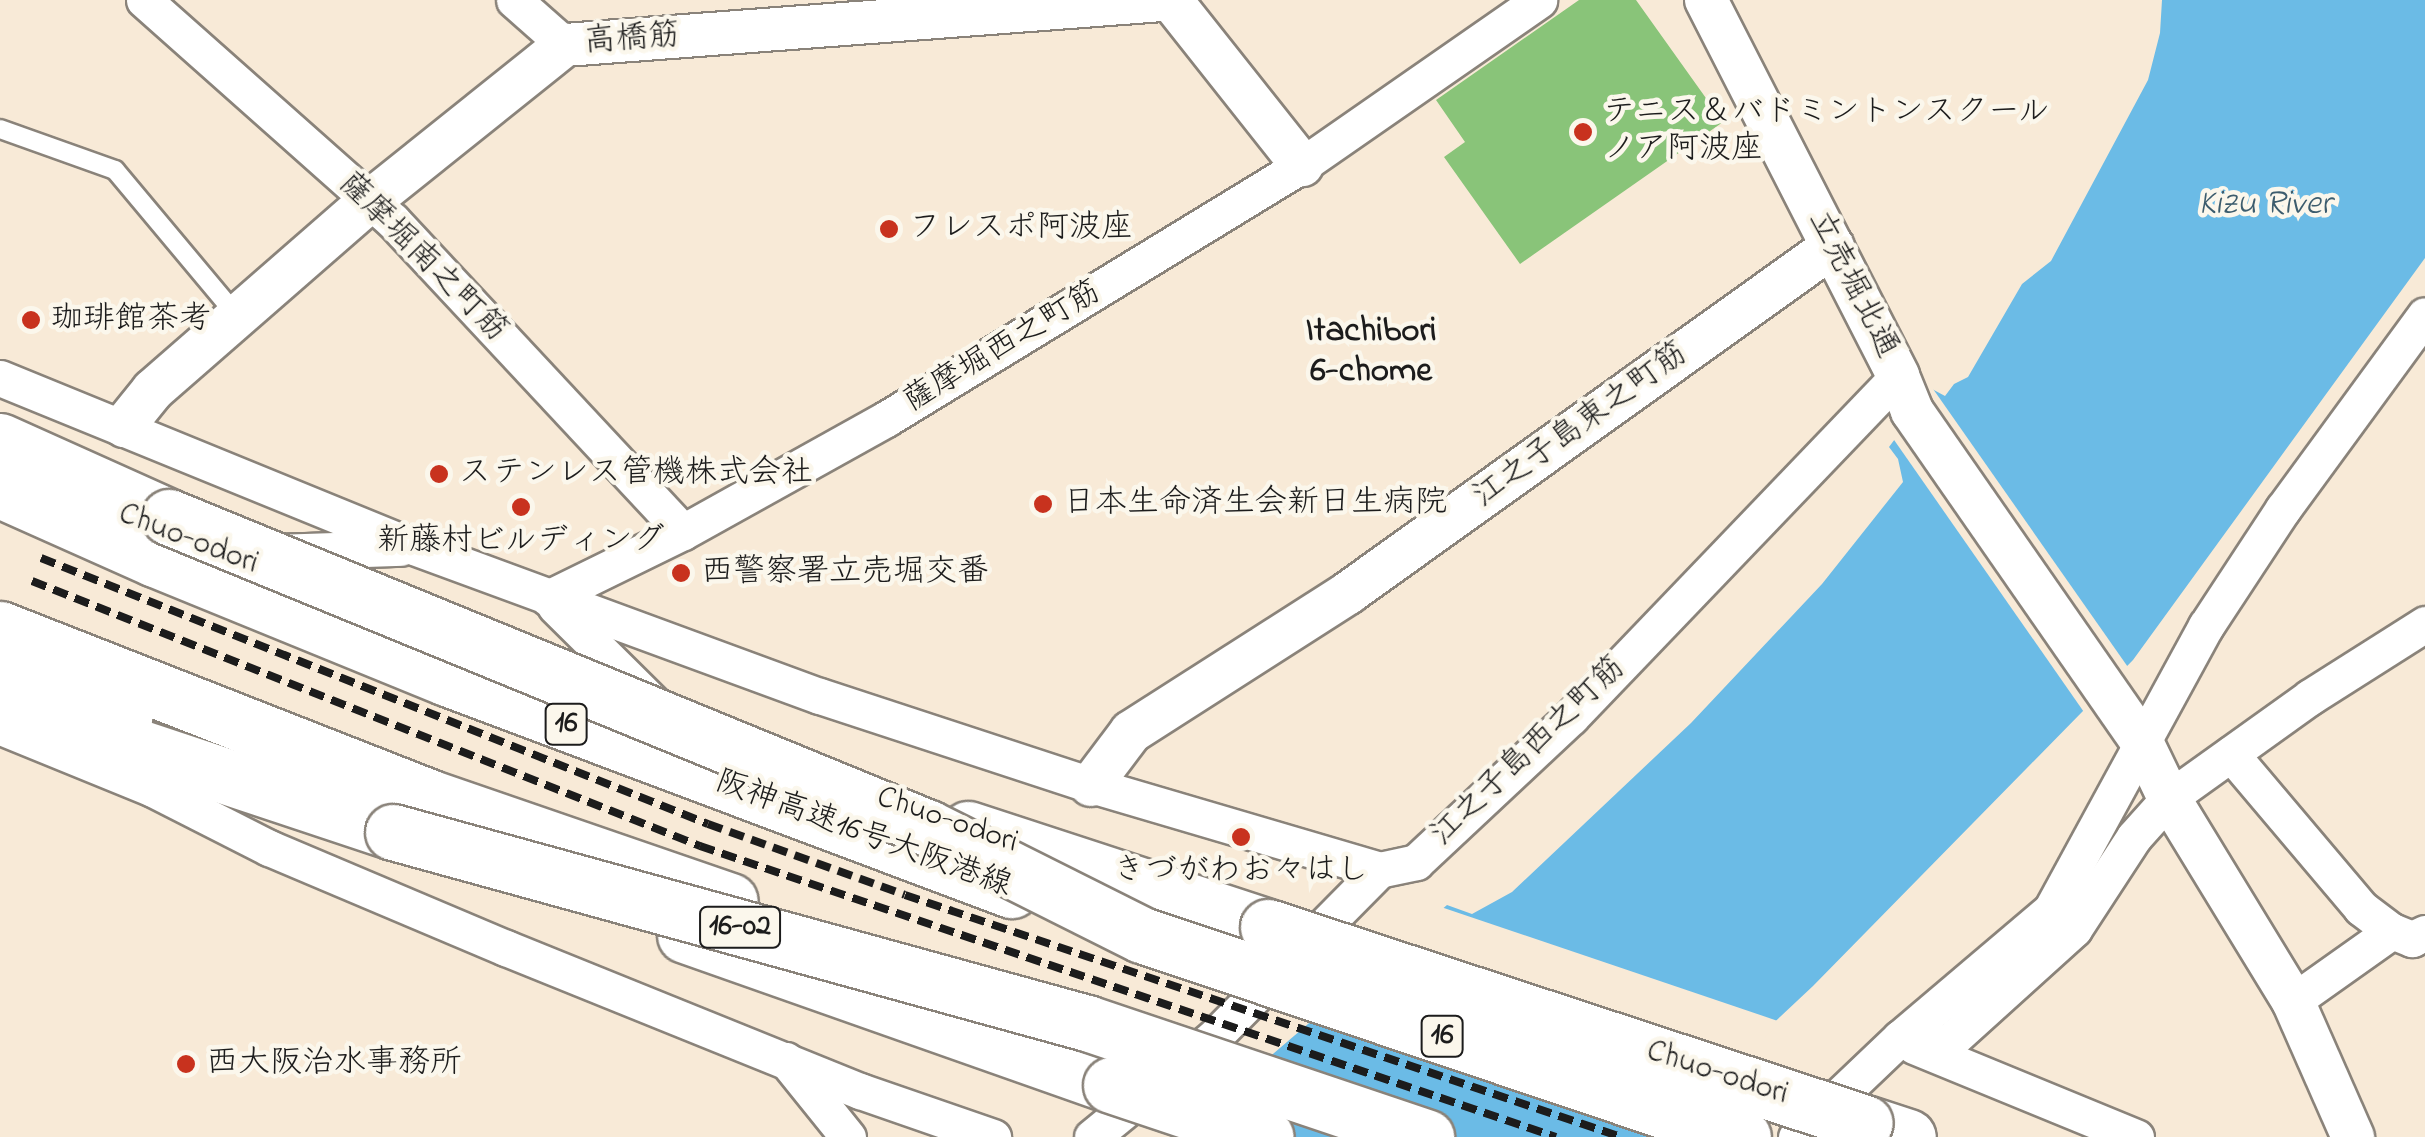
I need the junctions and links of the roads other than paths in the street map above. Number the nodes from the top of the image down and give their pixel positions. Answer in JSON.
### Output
{"nodes":[{"id":1,"x":144,"y":0,"type":"edge"},
{"id":2,"x":514,"y":0,"type":"edge"},
{"id":3,"x":1162,"y":0,"type":"edge"},
{"id":4,"x":1172,"y":0,"type":"edge"},
{"id":5,"x":1539,"y":0,"type":"edge"},
{"id":6,"x":1706,"y":0,"type":"edge"},
{"id":7,"x":565,"y":45,"type":"junction"},
{"id":8,"x":0,"y":129,"type":"edge"},
{"id":9,"x":1302,"y":165,"type":"junction"},
{"id":10,"x":370,"y":201,"type":"junction"},
{"id":11,"x":1832,"y":246,"type":"junction"},
{"id":12,"x":237,"y":316,"type":"junction"},
{"id":13,"x":2425,"y":316,"type":"edge"},
{"id":14,"x":0,"y":378,"type":"edge"},
{"id":15,"x":1905,"y":393,"type":"junction"},
{"id":16,"x":124,"y":426,"type":"junction"},
{"id":17,"x":0,"y":441,"type":"edge"},
{"id":18,"x":0,"y":467,"type":"edge"},
{"id":19,"x":0,"y":490,"type":"edge"},
{"id":20,"x":683,"y":532,"type":"junction"},
{"id":21,"x":414,"y":547,"type":"junction"},
{"id":22,"x":221,"y":554,"type":"junction"},
{"id":23,"x":548,"y":598,"type":"junction"},
{"id":24,"x":2425,"y":624,"type":"edge"},
{"id":25,"x":0,"y":629,"type":"edge"},
{"id":26,"x":0,"y":668,"type":"edge"},
{"id":27,"x":0,"y":700,"type":"edge"},
{"id":28,"x":672,"y":723,"type":"junction"},
{"id":29,"x":0,"y":726,"type":"edge"},
{"id":30,"x":2142,"y":742,"type":"junction"},
{"id":31,"x":2232,"y":754,"type":"junction"},
{"id":32,"x":1092,"y":785,"type":"junction"},
{"id":33,"x":153,"y":789,"type":"junction"},
{"id":34,"x":2169,"y":798,"type":"junction"},
{"id":35,"x":1379,"y":870,"type":"junction"},
{"id":36,"x":540,"y":883,"type":"junction"},
{"id":37,"x":2408,"y":932,"type":"edge"},
{"id":38,"x":1142,"y":935,"type":"junction"},
{"id":39,"x":2293,"y":1002,"type":"junction"},
{"id":40,"x":1087,"y":1023,"type":"junction"},
{"id":41,"x":1900,"y":1038,"type":"junction"},
{"id":42,"x":785,"y":1058,"type":"junction"},
{"id":43,"x":1886,"y":1130,"type":"edge"},
{"id":44,"x":848,"y":1137,"type":"edge"},
{"id":45,"x":993,"y":1137,"type":"edge"},
{"id":46,"x":1092,"y":1137,"type":"edge"},
{"id":47,"x":1266,"y":1137,"type":"edge"},
{"id":48,"x":1426,"y":1137,"type":"edge"},
{"id":49,"x":1742,"y":1137,"type":"edge"},
{"id":50,"x":1796,"y":1137,"type":"edge"},
{"id":51,"x":2136,"y":1137,"type":"edge"},
{"id":52,"x":2354,"y":1137,"type":"edge"}],
"edges":[{"from":1,"to":10,"type":"street","name":"薩摩堀南之町筋"},
{"from":2,"to":7,"type":"street"},
{"from":3,"to":7,"type":"street","name":"高橋筋"},
{"from":4,"to":9,"type":"street"},
{"from":5,"to":9,"type":"street","name":"薩摩堀西之町筋"},
{"from":6,"to":11,"type":"street","name":"立売堀北通"},
{"from":7,"to":10,"type":"street","name":"高橋筋"},
{"from":8,"to":12,"type":"lane"},
{"from":9,"to":20,"type":"street","name":"薩摩堀西之町筋"},
{"from":10,"to":12,"type":"street","name":"高橋筋"},
{"from":10,"to":20,"type":"street","name":"薩摩堀南之町筋"},
{"from":11,"to":15,"type":"street","name":"立売堀北通"},
{"from":11,"to":32,"type":"street","name":"江之子島東之町筋"},
{"from":12,"to":16,"type":"street","name":"高橋筋"},
{"from":13,"to":30,"type":"street"},
{"from":14,"to":16,"type":"street"},
{"from":15,"to":30,"type":"street","name":"立売堀北通"},
{"from":15,"to":35,"type":"street","name":"江之子島西之町筋"},
{"from":16,"to":21,"type":"street"},
{"from":17,"to":38,"type":"main road","number":"16","bridge":true},
{"from":18,"to":22,"type":"main road","name":"Chuo-odori"},
{"from":19,"to":38,"type":"main road","name":"阪神高速16号大阪港線","number":"16","bridge":true},
{"from":20,"to":23,"type":"street","name":"薩摩堀西之町筋"},
{"from":21,"to":22,"type":"street"},
{"from":21,"to":23,"type":"street"},
{"from":22,"to":28,"type":"main road","name":"Chuo-odori"},
{"from":23,"to":28,"type":"street"},
{"from":23,"to":32,"type":"street"},
{"from":24,"to":31,"type":"street"},
{"from":25,"to":40,"type":"main road","bridge":true},
{"from":26,"to":36,"type":"main road"},
{"from":27,"to":40,"type":"main road","number":"16-02","bridge":true},
{"from":28,"to":43,"type":"main road","name":"Chuo-odori","bridge":true},
{"from":29,"to":33,"type":"street"},
{"from":30,"to":34,"type":"street","name":"立売堀北通"},
{"from":30,"to":41,"type":"street"},
{"from":31,"to":34,"type":"street"},
{"from":31,"to":37,"type":"street"},
{"from":32,"to":35,"type":"street"},
{"from":33,"to":36,"type":"street"},
{"from":33,"to":42,"type":"street"},
{"from":34,"to":39,"type":"street","name":"立売堀北通"},
{"from":34,"to":41,"type":"street"},
{"from":35,"to":46,"type":"street","name":"江之子島西之町筋"},
{"from":36,"to":47,"type":"main road","bridge":true},
{"from":37,"to":39,"type":"street"},
{"from":38,"to":49,"type":"main road","name":"阪神高速16号大阪港線","number":"16","bridge":true},
{"from":39,"to":52,"type":"street","name":"立売堀北通"},
{"from":40,"to":48,"type":"main road","bridge":true},
{"from":41,"to":50,"type":"street"},
{"from":41,"to":51,"type":"street"},
{"from":42,"to":44,"type":"street"},
{"from":42,"to":45,"type":"street"}]}
